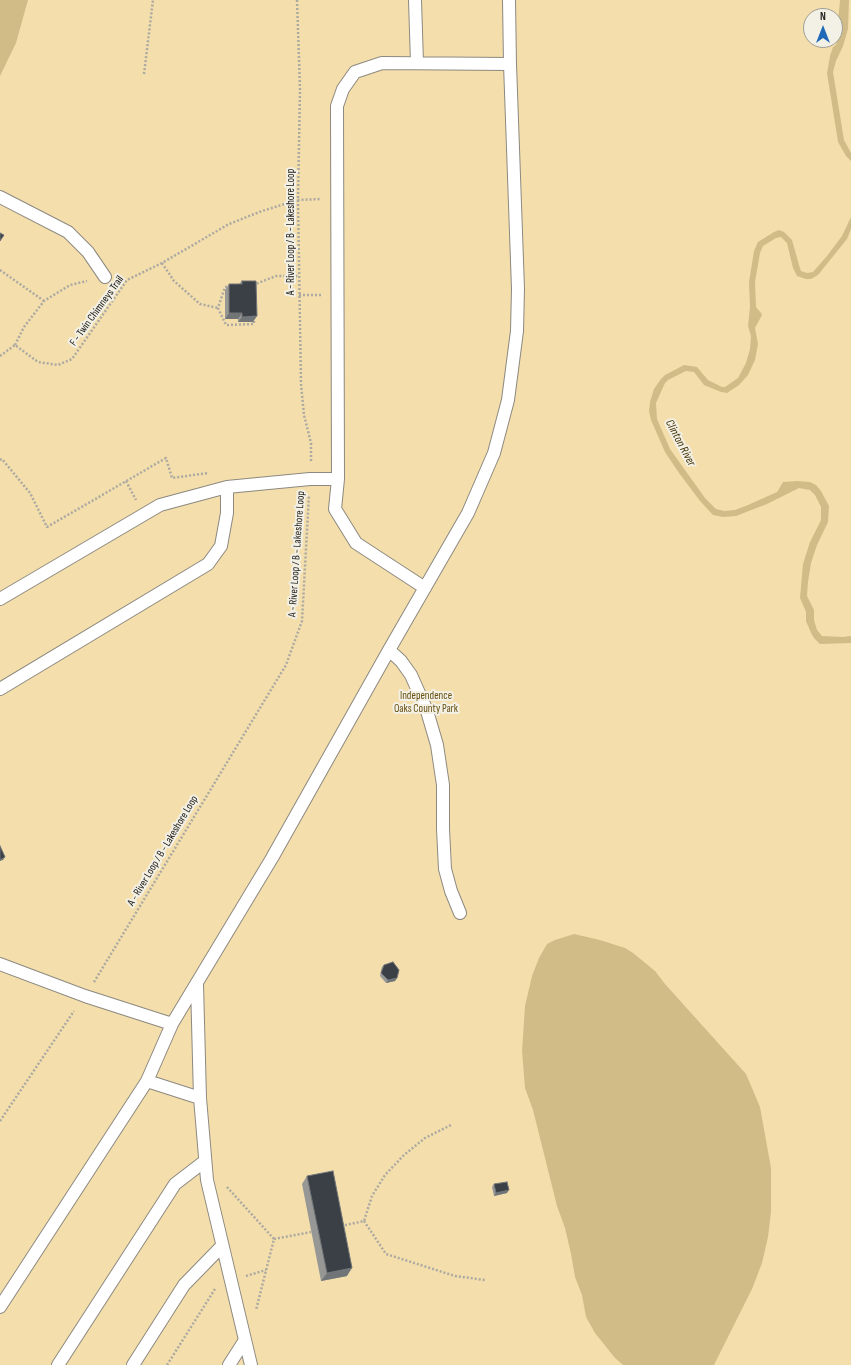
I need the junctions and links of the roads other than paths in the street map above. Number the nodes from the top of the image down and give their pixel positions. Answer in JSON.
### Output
{"nodes":[{"id":1,"x":415,"y":0,"type":"edge"},
{"id":2,"x":509,"y":0,"type":"edge"},
{"id":3,"x":417,"y":63,"type":"junction"},
{"id":4,"x":510,"y":64,"type":"junction"},
{"id":5,"x":0,"y":197,"type":"edge"},
{"id":6,"x":105,"y":277,"type":"road end"},
{"id":7,"x":338,"y":479,"type":"junction"},
{"id":8,"x":227,"y":487,"type":"junction"},
{"id":9,"x":425,"y":588,"type":"junction"},
{"id":10,"x":0,"y":599,"type":"edge"},
{"id":11,"x":389,"y":650,"type":"junction"},
{"id":12,"x":0,"y":689,"type":"edge"},
{"id":13,"x":460,"y":913,"type":"dead end"},
{"id":14,"x":0,"y":964,"type":"edge"},
{"id":15,"x":197,"y":983,"type":"junction"},
{"id":16,"x":172,"y":1024,"type":"junction"},
{"id":17,"x":147,"y":1081,"type":"junction"},
{"id":18,"x":200,"y":1098,"type":"junction"},
{"id":19,"x":205,"y":1161,"type":"junction"},
{"id":20,"x":222,"y":1246,"type":"junction"},
{"id":21,"x":0,"y":1307,"type":"edge"},
{"id":22,"x":245,"y":1340,"type":"junction"},
{"id":23,"x":58,"y":1365,"type":"edge"},
{"id":24,"x":133,"y":1365,"type":"edge"},
{"id":25,"x":229,"y":1365,"type":"edge"},
{"id":26,"x":251,"y":1365,"type":"edge"}],
"edges":[{"from":1,"to":3,"type":"lane"},
{"from":2,"to":4,"type":"lane"},
{"from":3,"to":4,"type":"lane"},
{"from":3,"to":7,"type":"lane"},
{"from":4,"to":9,"type":"lane"},
{"from":5,"to":6,"type":"lane"},
{"from":7,"to":8,"type":"lane"},
{"from":7,"to":9,"type":"lane"},
{"from":8,"to":10,"type":"lane"},
{"from":8,"to":12,"type":"lane"},
{"from":9,"to":11,"type":"lane"},
{"from":11,"to":13,"type":"lane"},
{"from":11,"to":15,"type":"lane"},
{"from":14,"to":16,"type":"lane"},
{"from":15,"to":16,"type":"lane"},
{"from":15,"to":18,"type":"lane"},
{"from":16,"to":17,"type":"lane"},
{"from":17,"to":18,"type":"lane"},
{"from":17,"to":21,"type":"lane"},
{"from":18,"to":19,"type":"lane"},
{"from":19,"to":20,"type":"lane"},
{"from":19,"to":23,"type":"lane"},
{"from":20,"to":22,"type":"lane"},
{"from":20,"to":24,"type":"lane"},
{"from":22,"to":25,"type":"lane"},
{"from":22,"to":26,"type":"lane"}]}
